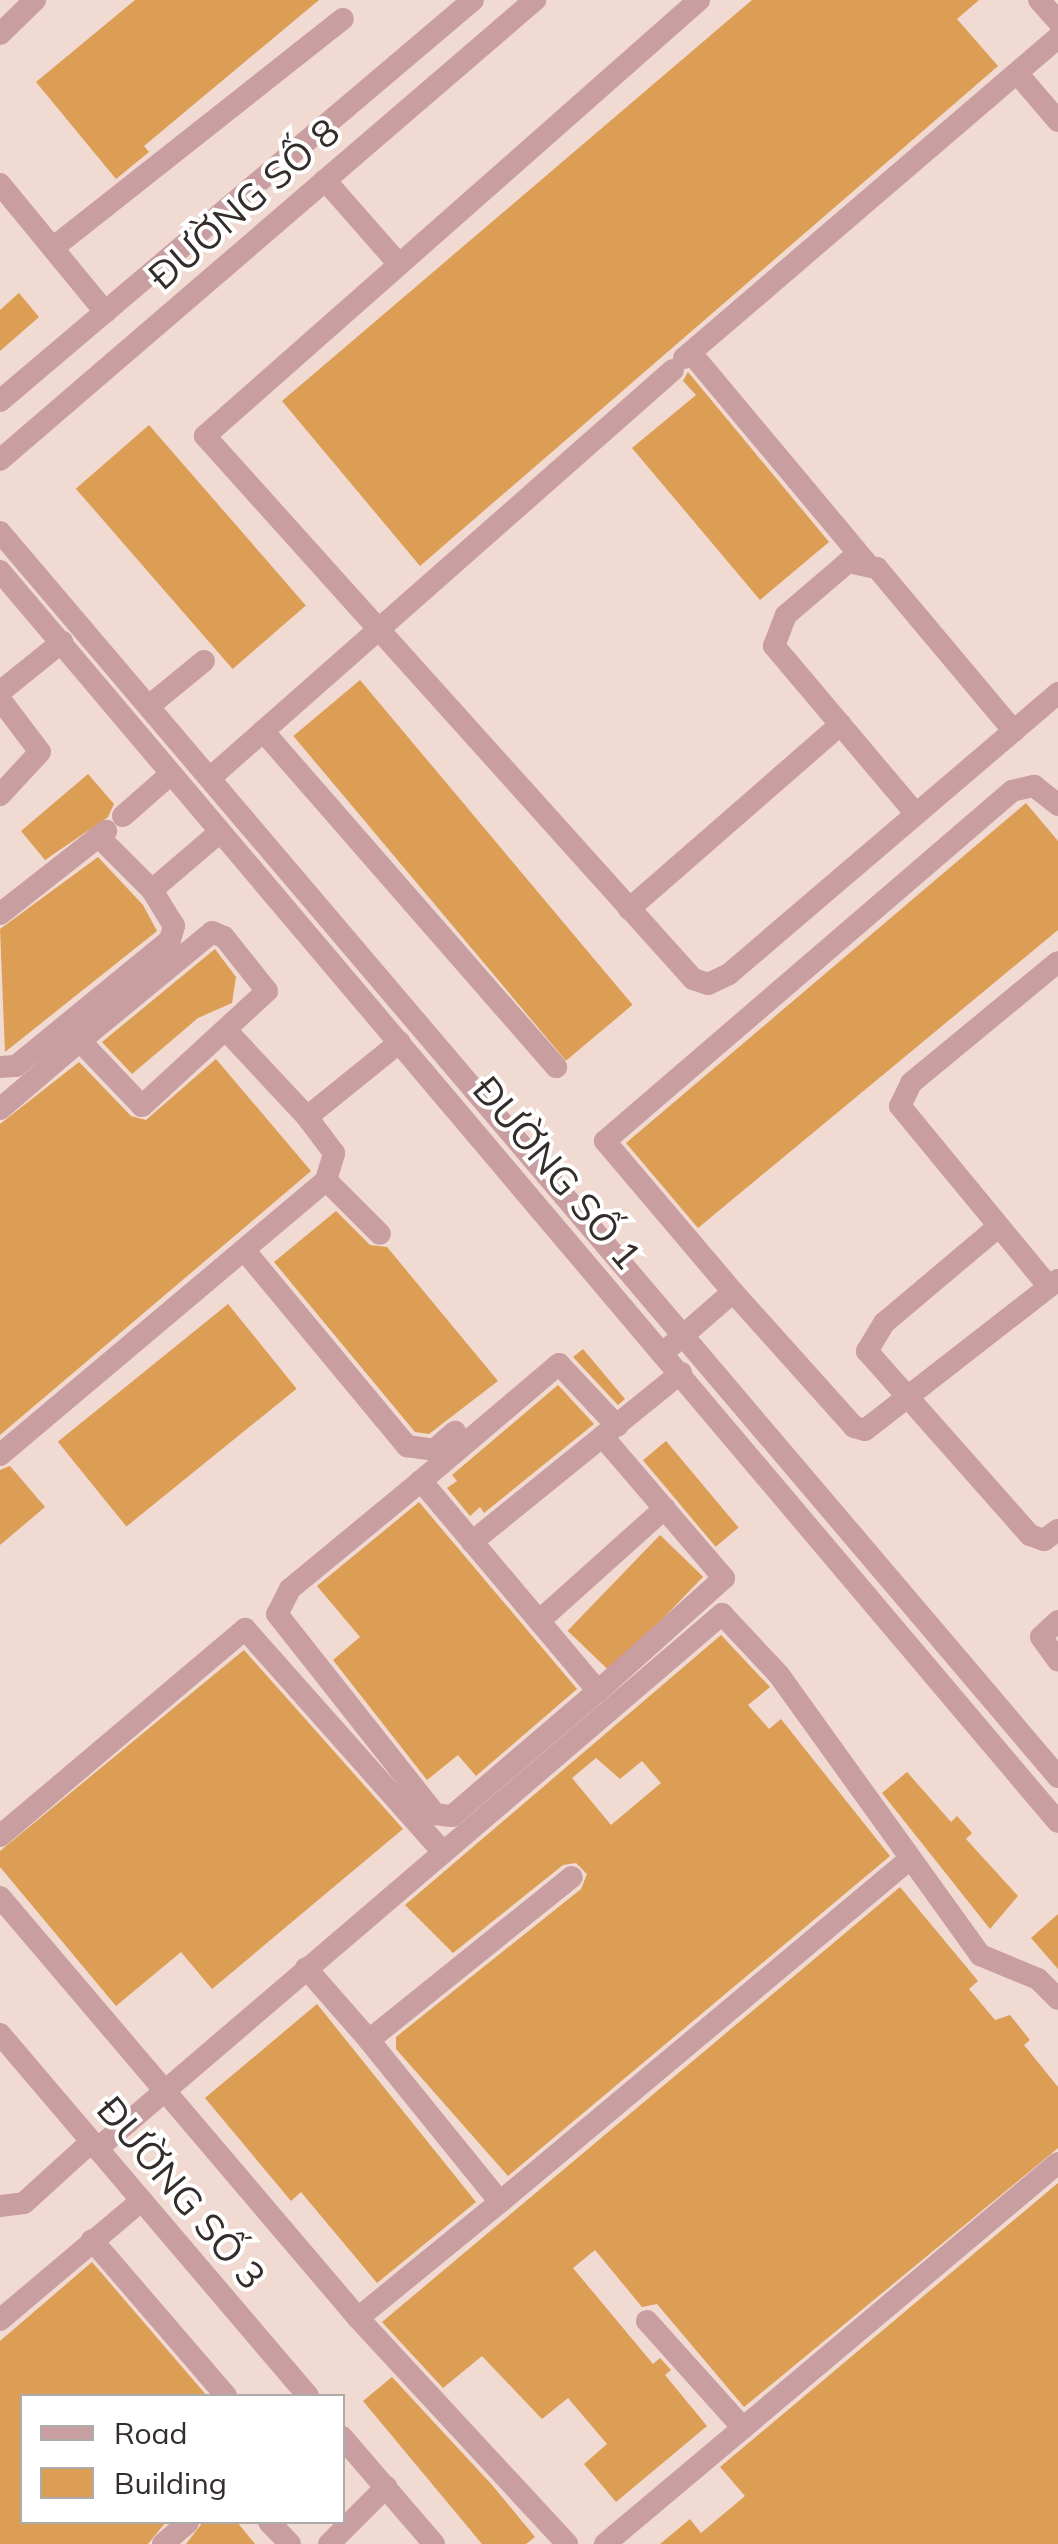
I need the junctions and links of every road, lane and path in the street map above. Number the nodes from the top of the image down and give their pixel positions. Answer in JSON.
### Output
{"nodes":[{"id":1,"x":35,"y":0,"type":"edge"},
{"id":2,"x":473,"y":0,"type":"edge"},
{"id":3,"x":534,"y":0,"type":"edge"},
{"id":4,"x":699,"y":0,"type":"edge"},
{"id":5,"x":1038,"y":0,"type":"edge"},
{"id":6,"x":343,"y":19,"type":"dead end"},
{"id":7,"x":1058,"y":21,"type":"edge"},
{"id":8,"x":0,"y":34,"type":"edge"},
{"id":9,"x":1058,"y":38,"type":"edge"},
{"id":10,"x":1018,"y":73,"type":"junction"},
{"id":11,"x":1058,"y":122,"type":"edge"},
{"id":12,"x":325,"y":180,"type":"junction"},
{"id":13,"x":0,"y":184,"type":"edge"},
{"id":14,"x":54,"y":247,"type":"junction"},
{"id":15,"x":397,"y":262,"type":"junction"},
{"id":16,"x":105,"y":312,"type":"junction"},
{"id":17,"x":683,"y":360,"type":"junction"},
{"id":18,"x":0,"y":401,"type":"edge"},
{"id":19,"x":0,"y":460,"type":"edge"},
{"id":20,"x":0,"y":532,"type":"edge"},
{"id":21,"x":866,"y":562,"type":"junction"},
{"id":22,"x":0,"y":572,"type":"edge"},
{"id":23,"x":378,"y":630,"type":"junction"},
{"id":24,"x":62,"y":642,"type":"junction"},
{"id":25,"x":204,"y":661,"type":"dead end"},
{"id":26,"x":1058,"y":693,"type":"edge"},
{"id":27,"x":0,"y":696,"type":"edge"},
{"id":28,"x":149,"y":706,"type":"junction"},
{"id":29,"x":841,"y":724,"type":"junction"},
{"id":30,"x":263,"y":731,"type":"junction"},
{"id":31,"x":1014,"y":731,"type":"junction"},
{"id":32,"x":171,"y":774,"type":"junction"},
{"id":33,"x":210,"y":778,"type":"junction"},
{"id":34,"x":0,"y":795,"type":"edge"},
{"id":35,"x":1058,"y":805,"type":"edge"},
{"id":36,"x":916,"y":814,"type":"junction"},
{"id":37,"x":109,"y":828,"type":"junction"},
{"id":38,"x":220,"y":832,"type":"junction"},
{"id":39,"x":152,"y":890,"type":"junction"},
{"id":40,"x":629,"y":909,"type":"junction"},
{"id":41,"x":0,"y":914,"type":"edge"},
{"id":42,"x":1058,"y":962,"type":"edge"},
{"id":43,"x":226,"y":1030,"type":"junction"},
{"id":44,"x":80,"y":1041,"type":"junction"},
{"id":45,"x":400,"y":1042,"type":"junction"},
{"id":46,"x":0,"y":1067,"type":"edge"},
{"id":47,"x":556,"y":1068,"type":"dead end"},
{"id":48,"x":0,"y":1109,"type":"edge"},
{"id":49,"x":308,"y":1117,"type":"junction"},
{"id":50,"x":326,"y":1180,"type":"junction"},
{"id":51,"x":998,"y":1227,"type":"junction"},
{"id":52,"x":380,"y":1234,"type":"dead end"},
{"id":53,"x":245,"y":1251,"type":"junction"},
{"id":54,"x":1052,"y":1281,"type":"edge"},
{"id":55,"x":734,"y":1292,"type":"junction"},
{"id":56,"x":682,"y":1336,"type":"junction"},
{"id":57,"x":664,"y":1352,"type":"junction"},
{"id":58,"x":682,"y":1373,"type":"junction"},
{"id":59,"x":498,"y":1393,"type":"dead end"},
{"id":60,"x":911,"y":1398,"type":"junction"},
{"id":61,"x":610,"y":1431,"type":"junction"},
{"id":62,"x":0,"y":1456,"type":"edge"},
{"id":63,"x":421,"y":1481,"type":"junction"},
{"id":64,"x":665,"y":1508,"type":"junction"},
{"id":65,"x":1058,"y":1530,"type":"edge"},
{"id":66,"x":472,"y":1542,"type":"junction"},
{"id":67,"x":539,"y":1621,"type":"junction"},
{"id":68,"x":1058,"y":1621,"type":"edge"},
{"id":69,"x":1058,"y":1660,"type":"edge"},
{"id":70,"x":598,"y":1691,"type":"junction"},
{"id":71,"x":1058,"y":1777,"type":"edge"},
{"id":72,"x":1058,"y":1822,"type":"edge"},
{"id":73,"x":0,"y":1836,"type":"edge"},
{"id":74,"x":442,"y":1851,"type":"junction"},
{"id":75,"x":910,"y":1859,"type":"junction"},
{"id":76,"x":572,"y":1878,"type":"dead end"},
{"id":77,"x":0,"y":1897,"type":"edge"},
{"id":78,"x":306,"y":1968,"type":"junction"},
{"id":79,"x":1058,"y":2000,"type":"edge"},
{"id":80,"x":0,"y":2034,"type":"edge"},
{"id":81,"x":369,"y":2040,"type":"junction"},
{"id":82,"x":162,"y":2090,"type":"junction"},
{"id":83,"x":94,"y":2145,"type":"junction"},
{"id":84,"x":1058,"y":2163,"type":"edge"},
{"id":85,"x":141,"y":2201,"type":"junction"},
{"id":86,"x":500,"y":2202,"type":"junction"},
{"id":87,"x":0,"y":2206,"type":"edge"},
{"id":88,"x":92,"y":2240,"type":"junction"},
{"id":89,"x":358,"y":2318,"type":"junction"},
{"id":90,"x":0,"y":2320,"type":"edge"},
{"id":91,"x":647,"y":2321,"type":"dead end"},
{"id":92,"x":224,"y":2394,"type":"edge"},
{"id":93,"x":306,"y":2394,"type":"edge"},
{"id":94,"x":743,"y":2428,"type":"junction"},
{"id":95,"x":345,"y":2439,"type":"edge"},
{"id":96,"x":386,"y":2487,"type":"junction"},
{"id":97,"x":186,"y":2524,"type":"edge"},
{"id":98,"x":271,"y":2524,"type":"edge"},
{"id":99,"x":163,"y":2544,"type":"edge"},
{"id":100,"x":290,"y":2544,"type":"edge"},
{"id":101,"x":329,"y":2544,"type":"edge"},
{"id":102,"x":434,"y":2544,"type":"edge"},
{"id":103,"x":567,"y":2544,"type":"edge"},
{"id":104,"x":605,"y":2544,"type":"edge"}],
"edges":[{"from":1,"to":8,"type":"street"},
{"from":2,"to":16,"type":"street","name":"ĐƯỜNG SỐ 8"},
{"from":3,"to":12,"type":"street","name":"ĐƯỜNG SỐ 8"},
{"from":4,"to":15,"type":"street"},
{"from":5,"to":7,"type":"street"},
{"from":6,"to":14,"type":"street"},
{"from":9,"to":10,"type":"street"},
{"from":10,"to":11,"type":"street"},
{"from":10,"to":17,"type":"street"},
{"from":12,"to":15,"type":"street"},
{"from":12,"to":19,"type":"street","name":"ĐƯỜNG SỐ 8"},
{"from":13,"to":14,"type":"street"},
{"from":14,"to":16,"type":"street"},
{"from":15,"to":23,"type":"street"},
{"from":16,"to":18,"type":"street","name":"ĐƯỜNG SỐ 8"},
{"from":17,"to":21,"type":"street"},
{"from":17,"to":23,"type":"street"},
{"from":20,"to":28,"type":"street","name":"ĐƯỜNG SỐ 1"},
{"from":21,"to":29,"type":"street"},
{"from":21,"to":31,"type":"street"},
{"from":22,"to":24,"type":"street","name":"ĐƯỜNG SỐ 1"},
{"from":23,"to":30,"type":"street"},
{"from":23,"to":40,"type":"street"},
{"from":24,"to":27,"type":"street"},
{"from":24,"to":32,"type":"street","name":"ĐƯỜNG SỐ 1"},
{"from":25,"to":28,"type":"street"},
{"from":26,"to":31,"type":"street"},
{"from":27,"to":34,"type":"street"},
{"from":28,"to":33,"type":"street","name":"ĐƯỜNG SỐ 1"},
{"from":29,"to":36,"type":"street"},
{"from":29,"to":40,"type":"street"},
{"from":30,"to":33,"type":"street"},
{"from":30,"to":47,"type":"street"},
{"from":31,"to":36,"type":"street"},
{"from":32,"to":37,"type":"street"},
{"from":32,"to":38,"type":"street","name":"ĐƯỜNG SỐ 1"},
{"from":33,"to":56,"type":"street","name":"ĐƯỜNG SỐ 1"},
{"from":35,"to":55,"type":"street"},
{"from":36,"to":40,"type":"street"},
{"from":37,"to":39,"type":"street"},
{"from":37,"to":41,"type":"street"},
{"from":38,"to":39,"type":"street"},
{"from":38,"to":45,"type":"street","name":"ĐƯỜNG SỐ 1"},
{"from":39,"to":46,"type":"street"},
{"from":42,"to":51,"type":"street"},
{"from":43,"to":44,"type":"street"},
{"from":43,"to":44,"type":"street"},
{"from":43,"to":49,"type":"street"},
{"from":44,"to":48,"type":"street"},
{"from":45,"to":49,"type":"street"},
{"from":45,"to":57,"type":"street","name":"ĐƯỜNG SỐ 1"},
{"from":49,"to":50,"type":"street"},
{"from":50,"to":52,"type":"street"},
{"from":50,"to":53,"type":"street"},
{"from":51,"to":54,"type":"street"},
{"from":51,"to":60,"type":"street"},
{"from":53,"to":59,"type":"street"},
{"from":53,"to":62,"type":"street"},
{"from":54,"to":60,"type":"street"},
{"from":55,"to":56,"type":"street"},
{"from":55,"to":60,"type":"street"},
{"from":56,"to":57,"type":"street"},
{"from":56,"to":71,"type":"street","name":"ĐƯỜNG SỐ 1"},
{"from":57,"to":58,"type":"street","name":"ĐƯỜNG SỐ 1"},
{"from":58,"to":61,"type":"street"},
{"from":58,"to":72,"type":"street","name":"ĐƯỜNG SỐ 1"},
{"from":60,"to":65,"type":"street"},
{"from":61,"to":63,"type":"street"},
{"from":61,"to":64,"type":"street"},
{"from":61,"to":66,"type":"street"},
{"from":63,"to":66,"type":"street"},
{"from":63,"to":70,"type":"street"},
{"from":64,"to":67,"type":"street"},
{"from":64,"to":70,"type":"street"},
{"from":66,"to":67,"type":"street"},
{"from":67,"to":70,"type":"street"},
{"from":68,"to":69,"type":"street"},
{"from":73,"to":74,"type":"street"},
{"from":74,"to":75,"type":"street"},
{"from":74,"to":78,"type":"street"},
{"from":75,"to":79,"type":"street"},
{"from":75,"to":86,"type":"street"},
{"from":76,"to":81,"type":"street"},
{"from":77,"to":82,"type":"street"},
{"from":78,"to":81,"type":"street"},
{"from":78,"to":82,"type":"street"},
{"from":80,"to":83,"type":"street","name":"ĐƯỜNG SỐ 3"},
{"from":81,"to":86,"type":"street"},
{"from":82,"to":83,"type":"street"},
{"from":82,"to":89,"type":"street"},
{"from":83,"to":85,"type":"street","name":"ĐƯỜNG SỐ 3"},
{"from":83,"to":87,"type":"street"},
{"from":84,"to":94,"type":"street"},
{"from":85,"to":88,"type":"street"},
{"from":85,"to":93,"type":"street","name":"ĐƯỜNG SỐ 3"},
{"from":86,"to":89,"type":"street"},
{"from":88,"to":90,"type":"street"},
{"from":88,"to":92,"type":"street"},
{"from":89,"to":103,"type":"street"},
{"from":91,"to":94,"type":"street"},
{"from":94,"to":104,"type":"street"},
{"from":95,"to":96,"type":"street"},
{"from":96,"to":101,"type":"street"},
{"from":96,"to":102,"type":"street"},
{"from":97,"to":99,"type":"street"},
{"from":98,"to":100,"type":"street"}]}
